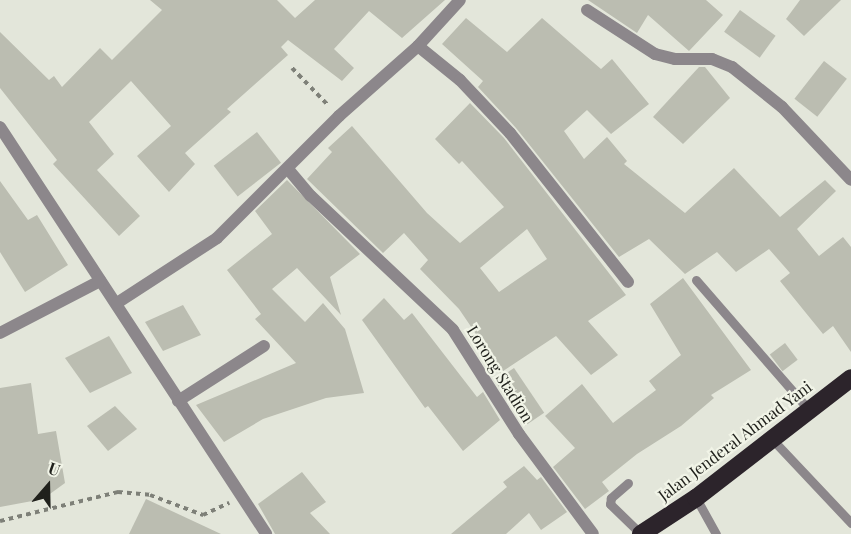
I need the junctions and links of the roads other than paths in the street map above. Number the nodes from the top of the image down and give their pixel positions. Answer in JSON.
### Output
{"nodes":[{"id":1,"x":460,"y":0,"type":"edge"},
{"id":2,"x":587,"y":10,"type":"dead end"},
{"id":3,"x":418,"y":46,"type":"junction"},
{"id":4,"x":0,"y":127,"type":"edge"},
{"id":5,"x":288,"y":169,"type":"junction"},
{"id":6,"x":851,"y":180,"type":"edge"},
{"id":7,"x":696,"y":280,"type":"dead end"},
{"id":8,"x":100,"y":281,"type":"junction"},
{"id":9,"x":628,"y":282,"type":"dead end"},
{"id":10,"x":117,"y":303,"type":"junction"},
{"id":11,"x":0,"y":333,"type":"edge"},
{"id":12,"x":264,"y":346,"type":"dead end"},
{"id":13,"x":851,"y":378,"type":"edge"},
{"id":14,"x":178,"y":401,"type":"junction"},
{"id":15,"x":809,"y":410,"type":"junction"},
{"id":16,"x":771,"y":438,"type":"junction"},
{"id":17,"x":628,"y":483,"type":"dead end"},
{"id":18,"x":696,"y":498,"type":"junction"},
{"id":19,"x":851,"y":523,"type":"edge"},
{"id":20,"x":266,"y":534,"type":"edge"},
{"id":21,"x":593,"y":534,"type":"edge"},
{"id":22,"x":641,"y":534,"type":"edge"},
{"id":23,"x":716,"y":534,"type":"edge"}],
"edges":[{"from":1,"to":3,"type":"street"},
{"from":2,"to":6,"type":"street"},
{"from":3,"to":5,"type":"street"},
{"from":3,"to":9,"type":"street"},
{"from":4,"to":8,"type":"street"},
{"from":5,"to":10,"type":"street"},
{"from":5,"to":21,"type":"street","name":"Lorong Stadion"},
{"from":7,"to":15,"type":"lane"},
{"from":8,"to":10,"type":"street"},
{"from":8,"to":11,"type":"street"},
{"from":10,"to":14,"type":"street"},
{"from":12,"to":14,"type":"street"},
{"from":13,"to":15,"type":"highway","name":"Jalan Jenderal Ahmad Yani"},
{"from":14,"to":20,"type":"street"},
{"from":15,"to":16,"type":"highway","name":"Jalan Jenderal Ahmad Yani"},
{"from":16,"to":18,"type":"highway","name":"Jalan Jenderal Ahmad Yani"},
{"from":16,"to":19,"type":"lane"},
{"from":17,"to":22,"type":"lane"},
{"from":18,"to":22,"type":"highway","name":"Jalan Jenderal Ahmad Yani"},
{"from":18,"to":23,"type":"lane"}]}
